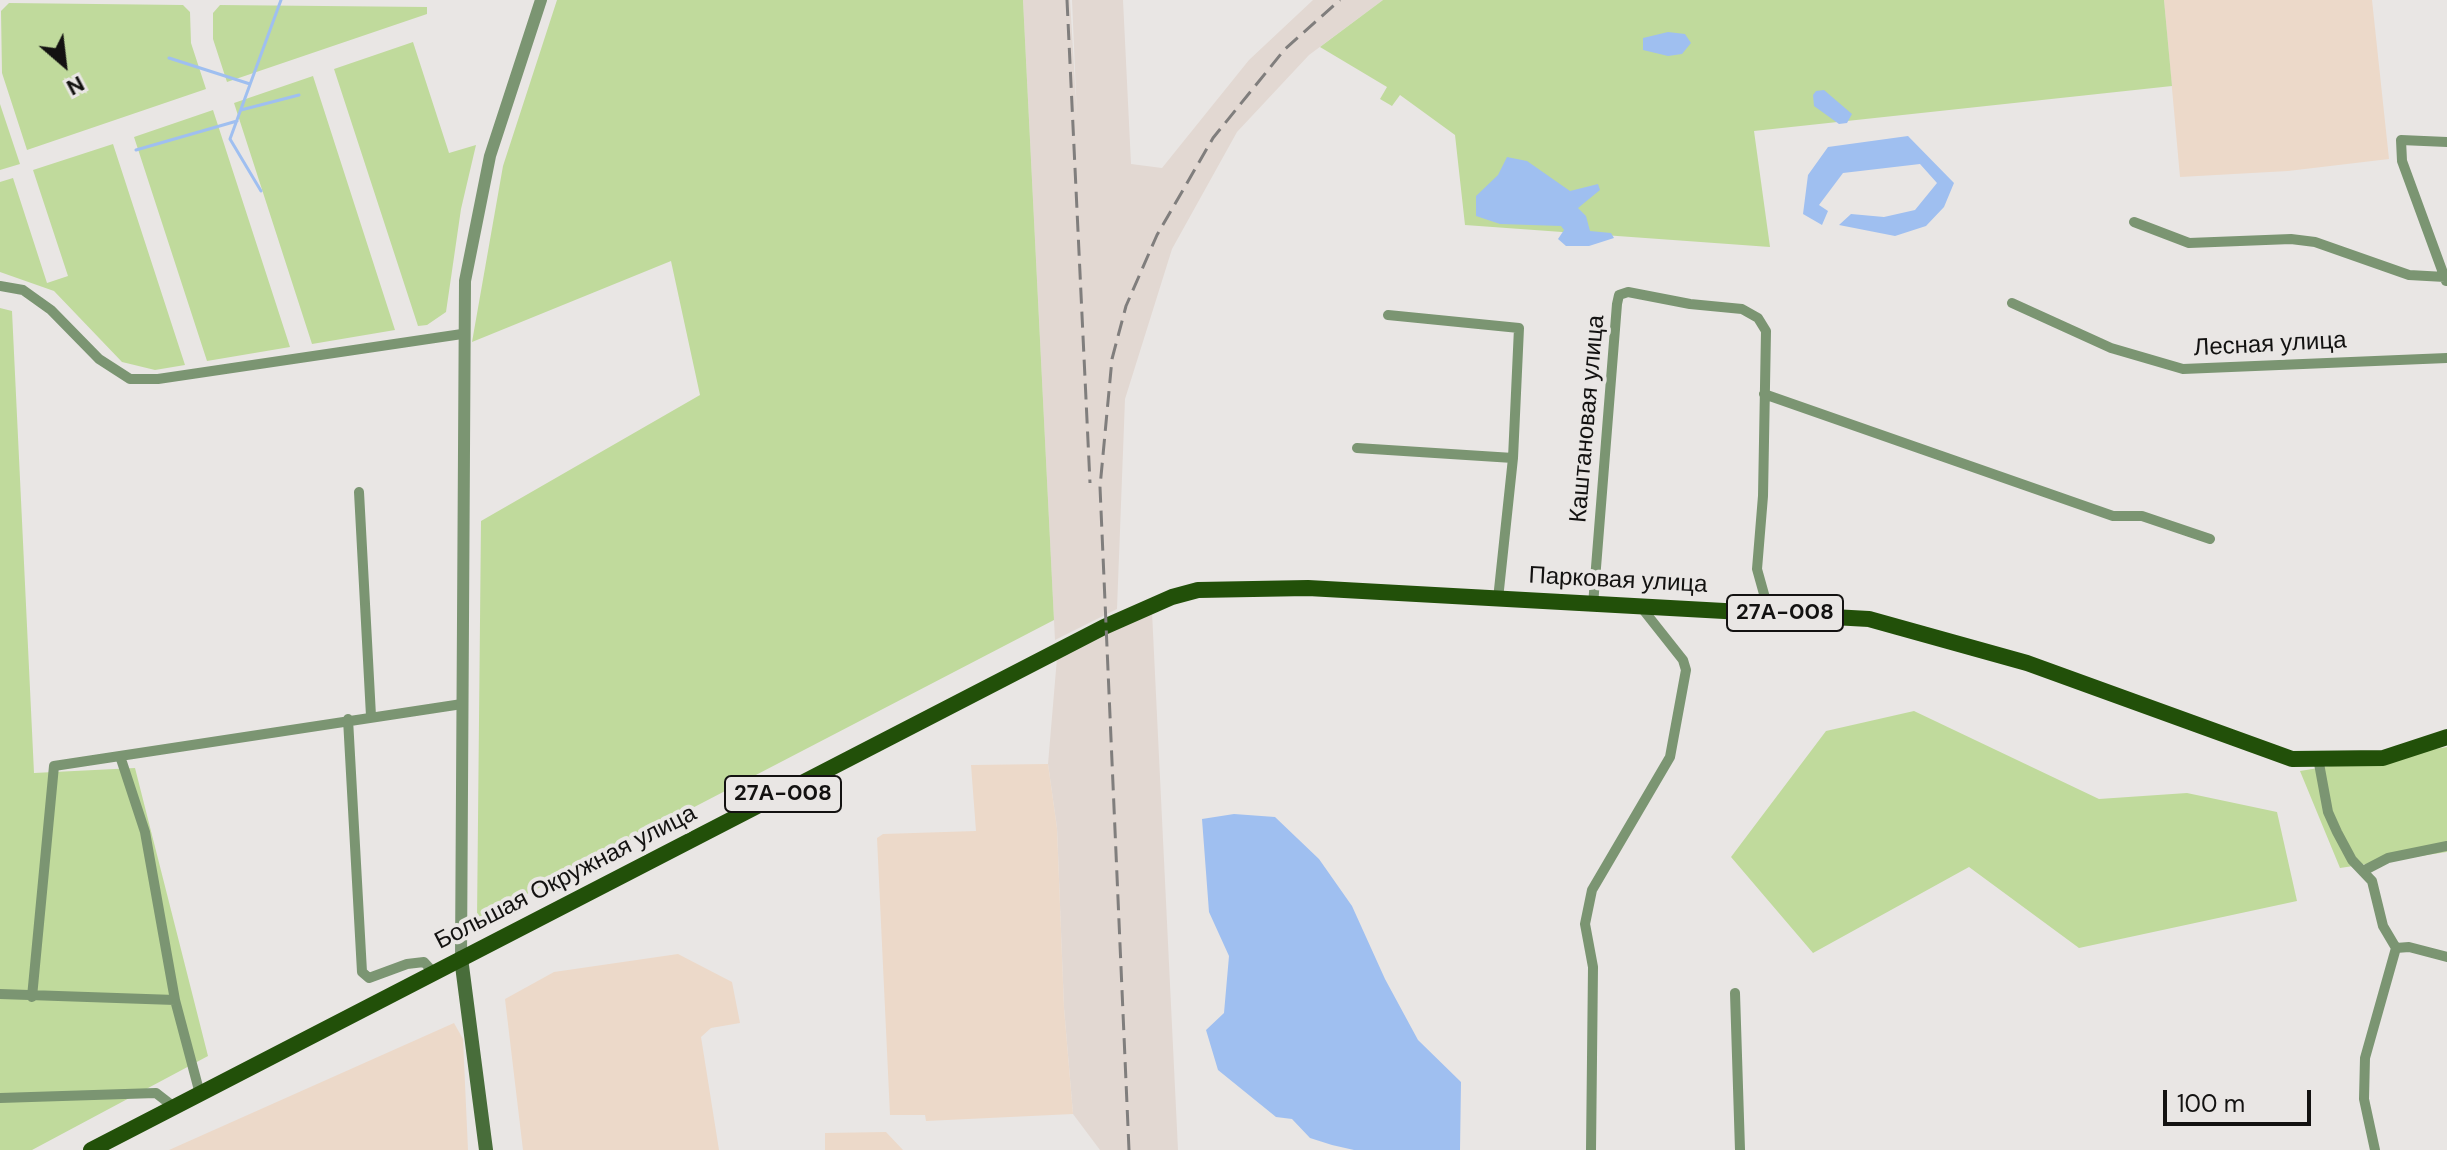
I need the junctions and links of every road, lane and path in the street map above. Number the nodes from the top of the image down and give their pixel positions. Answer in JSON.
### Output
{"nodes":[{"id":1,"x":541,"y":0,"type":"edge"},
{"id":2,"x":2447,"y":142,"type":"edge"},
{"id":3,"x":2134,"y":222,"type":"dead end"},
{"id":4,"x":2446,"y":280,"type":"edge"},
{"id":5,"x":0,"y":286,"type":"edge"},
{"id":6,"x":2012,"y":303,"type":"dead end"},
{"id":7,"x":1388,"y":315,"type":"dead end"},
{"id":8,"x":462,"y":334,"type":"junction"},
{"id":9,"x":2447,"y":358,"type":"edge"},
{"id":10,"x":1764,"y":394,"type":"junction"},
{"id":11,"x":1357,"y":448,"type":"dead end"},
{"id":12,"x":1513,"y":458,"type":"junction"},
{"id":13,"x":359,"y":492,"type":"dead end"},
{"id":14,"x":2210,"y":539,"type":"dead end"},
{"id":15,"x":1498,"y":599,"type":"junction"},
{"id":16,"x":1593,"y":605,"type":"junction"},
{"id":17,"x":1641,"y":607,"type":"junction"},
{"id":18,"x":1769,"y":612,"type":"junction"},
{"id":19,"x":1104,"y":627,"type":"joint"},
{"id":20,"x":462,"y":704,"type":"junction"},
{"id":21,"x":371,"y":716,"type":"junction"},
{"id":22,"x":348,"y":719,"type":"junction"},
{"id":23,"x":2447,"y":737,"type":"edge"},
{"id":24,"x":120,"y":756,"type":"junction"},
{"id":25,"x":2318,"y":758,"type":"junction"},
{"id":26,"x":2447,"y":846,"type":"edge"},
{"id":27,"x":2363,"y":871,"type":"junction"},
{"id":28,"x":2396,"y":948,"type":"junction"},
{"id":29,"x":2447,"y":957,"type":"edge"},
{"id":30,"x":461,"y":958,"type":"junction"},
{"id":31,"x":434,"y":973,"type":"junction"},
{"id":32,"x":1735,"y":993,"type":"dead end"},
{"id":33,"x":0,"y":994,"type":"edge"},
{"id":34,"x":32,"y":997,"type":"junction"},
{"id":35,"x":175,"y":1000,"type":"junction"},
{"id":36,"x":200,"y":1094,"type":"junction"},
{"id":37,"x":0,"y":1098,"type":"edge"},
{"id":38,"x":174,"y":1107,"type":"junction"},
{"id":39,"x":91,"y":1150,"type":"edge"},
{"id":40,"x":486,"y":1150,"type":"edge"},
{"id":41,"x":1591,"y":1150,"type":"edge"},
{"id":42,"x":1740,"y":1150,"type":"edge"},
{"id":43,"x":2375,"y":1150,"type":"edge"}],
"edges":[{"from":1,"to":8,"type":"street"},
{"from":2,"to":4,"type":"street"},
{"from":3,"to":4,"type":"street"},
{"from":5,"to":8,"type":"street"},
{"from":6,"to":9,"type":"street","name":"Лесная улица"},
{"from":7,"to":12,"type":"street"},
{"from":8,"to":20,"type":"street"},
{"from":10,"to":14,"type":"street"},
{"from":10,"to":16,"type":"street","name":"Каштановая улица"},
{"from":10,"to":18,"type":"street","name":"Каштановая улица"},
{"from":11,"to":12,"type":"street"},
{"from":12,"to":15,"type":"street"},
{"from":13,"to":21,"type":"street"},
{"from":15,"to":16,"type":"main road","name":"Парковая улица","number":"27А-008"},
{"from":15,"to":19,"type":"main road","name":"Парковая улица","number":"27А-008"},
{"from":16,"to":17,"type":"main road","name":"Парковая улица","number":"27А-008"},
{"from":17,"to":18,"type":"main road","name":"Парковая улица","number":"27А-008"},
{"from":17,"to":41,"type":"street"},
{"from":18,"to":25,"type":"main road","name":"Парковая улица","number":"27А-008"},
{"from":19,"to":30,"type":"main road","name":"Большая Окружная улица","number":"27А-008"},
{"from":20,"to":21,"type":"street"},
{"from":20,"to":30,"type":"street"},
{"from":21,"to":22,"type":"street"},
{"from":22,"to":24,"type":"street"},
{"from":22,"to":31,"type":"street"},
{"from":23,"to":25,"type":"main road","name":"Парковая улица","number":"27А-008"},
{"from":24,"to":34,"type":"street"},
{"from":24,"to":35,"type":"street"},
{"from":25,"to":27,"type":"street"},
{"from":26,"to":27,"type":"street"},
{"from":27,"to":28,"type":"street"},
{"from":28,"to":29,"type":"street"},
{"from":28,"to":43,"type":"street"},
{"from":30,"to":31,"type":"main road","name":"Большая Окружная улица","number":"27А-008"},
{"from":30,"to":40,"type":"main road"},
{"from":31,"to":36,"type":"main road","name":"Большая Окружная улица","number":"27А-008"},
{"from":32,"to":42,"type":"street"},
{"from":33,"to":34,"type":"street"},
{"from":34,"to":35,"type":"street"},
{"from":35,"to":36,"type":"street"},
{"from":36,"to":38,"type":"main road","name":"Большая Окружная улица","number":"27А-008"},
{"from":37,"to":38,"type":"street"},
{"from":38,"to":39,"type":"main road","name":"Большая Окружная улица","number":"27А-008"}]}
